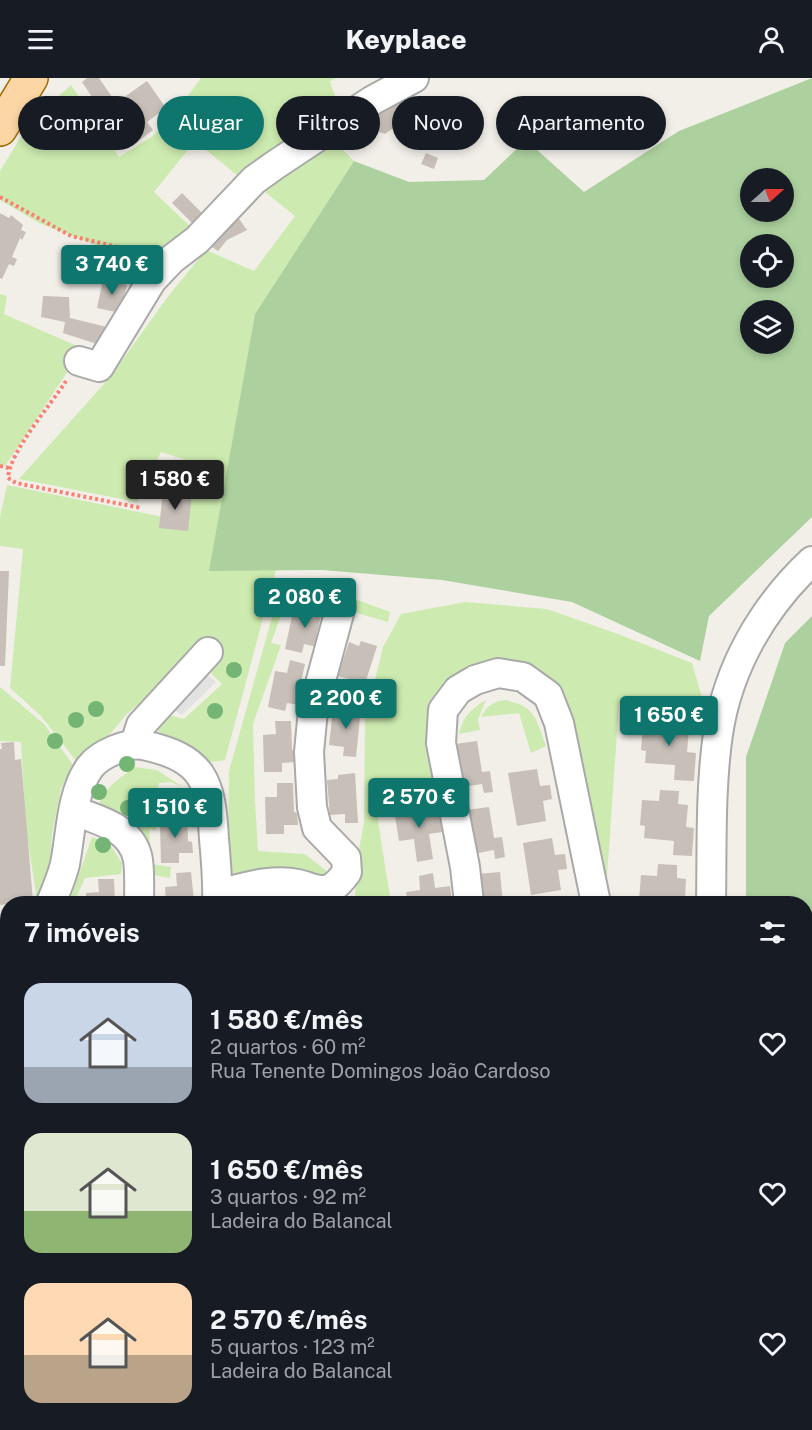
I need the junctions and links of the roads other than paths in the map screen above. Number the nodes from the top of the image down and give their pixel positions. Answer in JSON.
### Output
{"nodes":[{"id":1,"x":32,"y":78,"type":"edge"},
{"id":2,"x":414,"y":78,"type":"edge"},
{"id":3,"x":0,"y":129,"type":"edge"},
{"id":4,"x":79,"y":361,"type":"road end"},
{"id":5,"x":812,"y":561,"type":"edge"},
{"id":6,"x":341,"y":606,"type":"dead end"},
{"id":7,"x":208,"y":652,"type":"dead end"},
{"id":8,"x":135,"y":744,"type":"junction"},
{"id":9,"x":74,"y":811,"type":"junction"},
{"id":10,"x":54,"y":896,"type":"edge"},
{"id":11,"x":139,"y":896,"type":"edge"},
{"id":12,"x":218,"y":896,"type":"edge"},
{"id":13,"x":226,"y":896,"type":"edge"},
{"id":14,"x":468,"y":896,"type":"edge"},
{"id":15,"x":595,"y":896,"type":"edge"},
{"id":16,"x":711,"y":896,"type":"edge"}],
"edges":[{"from":1,"to":3,"type":"main road"},
{"from":2,"to":4,"type":"street"},
{"from":5,"to":16,"type":"street"},
{"from":6,"to":13,"type":"street"},
{"from":7,"to":8,"type":"street"},
{"from":8,"to":9,"type":"street"},
{"from":8,"to":12,"type":"street"},
{"from":9,"to":10,"type":"street"},
{"from":9,"to":11,"type":"street"},
{"from":14,"to":15,"type":"street"}]}
